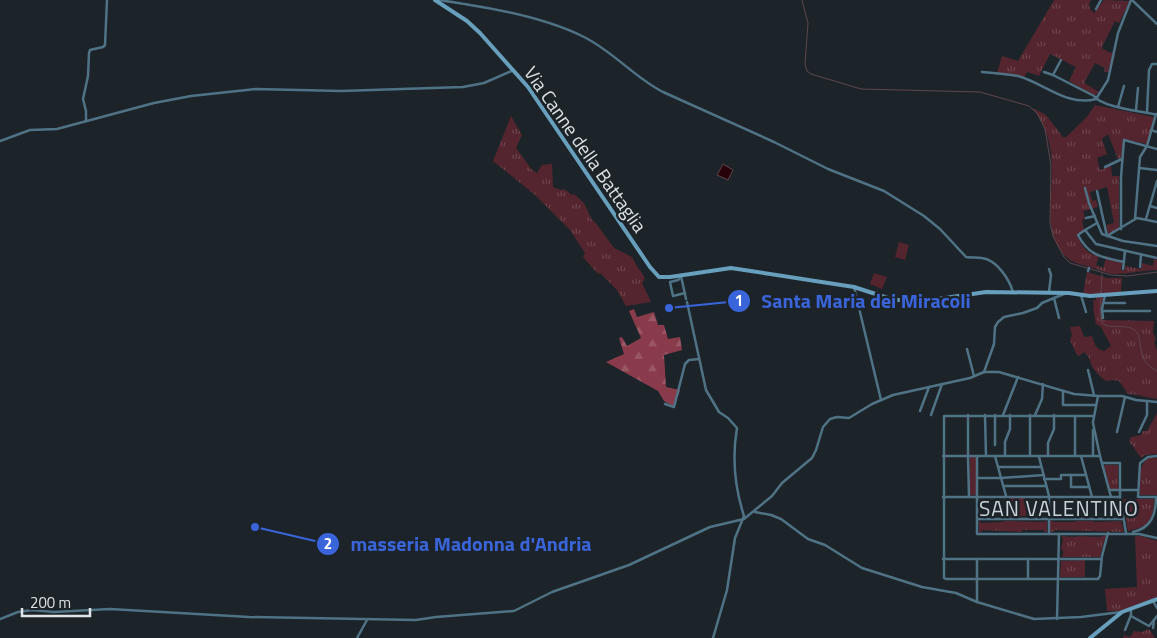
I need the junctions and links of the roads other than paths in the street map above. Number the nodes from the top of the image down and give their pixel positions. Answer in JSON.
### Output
{"nodes":[{"id":1,"x":106,"y":0,"type":"edge"},
{"id":2,"x":437,"y":0,"type":"edge"},
{"id":3,"x":1101,"y":0,"type":"edge"},
{"id":4,"x":1131,"y":0,"type":"edge"},
{"id":5,"x":1096,"y":9,"type":"dead end"},
{"id":6,"x":1157,"y":24,"type":"edge"},
{"id":7,"x":1061,"y":60,"type":"dead end"},
{"id":8,"x":1156,"y":64,"type":"edge"},
{"id":9,"x":515,"y":70,"type":"junction"},
{"id":10,"x":982,"y":72,"type":"dead end"},
{"id":11,"x":1044,"y":72,"type":"dead end"},
{"id":12,"x":1054,"y":75,"type":"junction"},
{"id":13,"x":1124,"y":86,"type":"dead end"},
{"id":14,"x":1138,"y":88,"type":"dead end"},
{"id":15,"x":1096,"y":99,"type":"junction"},
{"id":16,"x":1118,"y":107,"type":"junction"},
{"id":17,"x":1136,"y":110,"type":"junction"},
{"id":18,"x":1147,"y":112,"type":"junction"},
{"id":19,"x":1156,"y":115,"type":"edge"},
{"id":20,"x":86,"y":121,"type":"junction"},
{"id":21,"x":1151,"y":130,"type":"junction"},
{"id":22,"x":1157,"y":132,"type":"edge"},
{"id":23,"x":0,"y":142,"type":"edge"},
{"id":24,"x":1147,"y":146,"type":"junction"},
{"id":25,"x":1157,"y":149,"type":"edge"},
{"id":26,"x":1122,"y":159,"type":"junction"},
{"id":27,"x":1106,"y":167,"type":"dead end"},
{"id":28,"x":1139,"y":168,"type":"junction"},
{"id":29,"x":1157,"y":170,"type":"edge"},
{"id":30,"x":1157,"y":184,"type":"edge"},
{"id":31,"x":1085,"y":188,"type":"dead end"},
{"id":32,"x":1097,"y":191,"type":"dead end"},
{"id":33,"x":1153,"y":196,"type":"junction"},
{"id":34,"x":1157,"y":197,"type":"edge"},
{"id":35,"x":1150,"y":206,"type":"junction"},
{"id":36,"x":1157,"y":208,"type":"edge"},
{"id":37,"x":1095,"y":216,"type":"junction"},
{"id":38,"x":1086,"y":218,"type":"dead end"},
{"id":39,"x":1135,"y":219,"type":"junction"},
{"id":40,"x":1146,"y":219,"type":"junction"},
{"id":41,"x":1097,"y":222,"type":"junction"},
{"id":42,"x":1157,"y":222,"type":"edge"},
{"id":43,"x":1121,"y":229,"type":"junction"},
{"id":44,"x":1085,"y":230,"type":"junction"},
{"id":45,"x":1106,"y":236,"type":"junction"},
{"id":46,"x":1157,"y":246,"type":"edge"},
{"id":47,"x":1125,"y":251,"type":"junction"},
{"id":48,"x":1141,"y":255,"type":"junction"},
{"id":49,"x":1157,"y":258,"type":"edge"},
{"id":50,"x":1124,"y":262,"type":"junction"},
{"id":51,"x":1140,"y":267,"type":"dead end"},
{"id":52,"x":1049,"y":269,"type":"dead end"},
{"id":53,"x":1123,"y":269,"type":"dead end"},
{"id":54,"x":681,"y":276,"type":"junction"},
{"id":55,"x":854,"y":287,"type":"junction"},
{"id":56,"x":1157,"y":291,"type":"edge"},
{"id":57,"x":1049,"y":292,"type":"junction"},
{"id":58,"x":685,"y":293,"type":"junction"},
{"id":59,"x":1013,"y":293,"type":"junction"},
{"id":60,"x":1069,"y":293,"type":"junction"},
{"id":61,"x":1081,"y":295,"type":"junction"},
{"id":62,"x":1105,"y":295,"type":"junction"},
{"id":63,"x":1054,"y":298,"type":"junction"},
{"id":64,"x":1103,"y":302,"type":"junction"},
{"id":65,"x":1125,"y":303,"type":"dead end"},
{"id":66,"x":1150,"y":311,"type":"dead end"},
{"id":67,"x":1086,"y":312,"type":"dead end"},
{"id":68,"x":1102,"y":312,"type":"junction"},
{"id":69,"x":1059,"y":318,"type":"dead end"},
{"id":70,"x":1103,"y":318,"type":"dead end"},
{"id":71,"x":966,"y":349,"type":"dead end"},
{"id":72,"x":699,"y":359,"type":"junction"},
{"id":73,"x":1088,"y":370,"type":"dead end"},
{"id":74,"x":984,"y":372,"type":"junction"},
{"id":75,"x":974,"y":376,"type":"junction"},
{"id":76,"x":1018,"y":377,"type":"junction"},
{"id":77,"x":942,"y":383,"type":"junction"},
{"id":78,"x":1042,"y":384,"type":"junction"},
{"id":79,"x":929,"y":387,"type":"junction"},
{"id":80,"x":1063,"y":390,"type":"junction"},
{"id":81,"x":1096,"y":396,"type":"junction"},
{"id":82,"x":1125,"y":396,"type":"junction"},
{"id":83,"x":882,"y":400,"type":"junction"},
{"id":84,"x":1147,"y":401,"type":"junction"},
{"id":85,"x":1157,"y":402,"type":"edge"},
{"id":86,"x":665,"y":404,"type":"dead end"},
{"id":87,"x":1096,"y":405,"type":"junction"},
{"id":88,"x":920,"y":412,"type":"dead end"},
{"id":89,"x":968,"y":415,"type":"junction"},
{"id":90,"x":985,"y":415,"type":"junction"},
{"id":91,"x":995,"y":415,"type":"junction"},
{"id":92,"x":1003,"y":415,"type":"junction"},
{"id":93,"x":1010,"y":415,"type":"junction"},
{"id":94,"x":1030,"y":415,"type":"junction"},
{"id":95,"x":1035,"y":415,"type":"junction"},
{"id":96,"x":1054,"y":415,"type":"junction"},
{"id":97,"x":931,"y":416,"type":"dead end"},
{"id":98,"x":1075,"y":416,"type":"junction"},
{"id":99,"x":1094,"y":416,"type":"junction"},
{"id":100,"x":1093,"y":423,"type":"junction"},
{"id":101,"x":1117,"y":432,"type":"dead end"},
{"id":102,"x":1139,"y":432,"type":"dead end"},
{"id":103,"x":995,"y":445,"type":"dead end"},
{"id":104,"x":943,"y":456,"type":"junction"},
{"id":105,"x":968,"y":456,"type":"junction"},
{"id":106,"x":977,"y":456,"type":"junction"},
{"id":107,"x":986,"y":456,"type":"junction"},
{"id":108,"x":995,"y":456,"type":"junction"},
{"id":109,"x":1005,"y":456,"type":"junction"},
{"id":110,"x":1030,"y":456,"type":"junction"},
{"id":111,"x":1038,"y":456,"type":"junction"},
{"id":112,"x":1048,"y":456,"type":"junction"},
{"id":113,"x":1075,"y":456,"type":"junction"},
{"id":114,"x":1081,"y":456,"type":"junction"},
{"id":115,"x":1093,"y":456,"type":"junction"},
{"id":116,"x":1100,"y":456,"type":"junction"},
{"id":117,"x":1157,"y":456,"type":"edge"},
{"id":118,"x":1102,"y":463,"type":"junction"},
{"id":119,"x":1041,"y":466,"type":"junction"},
{"id":120,"x":998,"y":467,"type":"junction"},
{"id":121,"x":1071,"y":475,"type":"junction"},
{"id":122,"x":1085,"y":475,"type":"junction"},
{"id":123,"x":1044,"y":477,"type":"junction"},
{"id":124,"x":977,"y":478,"type":"junction"},
{"id":125,"x":1001,"y":478,"type":"junction"},
{"id":126,"x":1004,"y":486,"type":"junction"},
{"id":127,"x":1046,"y":486,"type":"junction"},
{"id":128,"x":1089,"y":487,"type":"junction"},
{"id":129,"x":1110,"y":490,"type":"junction"},
{"id":130,"x":1120,"y":490,"type":"junction"},
{"id":131,"x":1138,"y":490,"type":"junction"},
{"id":132,"x":943,"y":496,"type":"junction"},
{"id":133,"x":969,"y":496,"type":"junction"},
{"id":134,"x":978,"y":496,"type":"junction"},
{"id":135,"x":1006,"y":496,"type":"junction"},
{"id":136,"x":1049,"y":496,"type":"junction"},
{"id":137,"x":1092,"y":496,"type":"junction"},
{"id":138,"x":1111,"y":497,"type":"junction"},
{"id":139,"x":1120,"y":497,"type":"junction"},
{"id":140,"x":1157,"y":497,"type":"edge"},
{"id":141,"x":753,"y":512,"type":"junction"},
{"id":142,"x":744,"y":519,"type":"junction"},
{"id":143,"x":977,"y":519,"type":"junction"},
{"id":144,"x":1049,"y":519,"type":"junction"},
{"id":145,"x":1123,"y":519,"type":"junction"},
{"id":146,"x":1049,"y":534,"type":"junction"},
{"id":147,"x":1060,"y":534,"type":"junction"},
{"id":148,"x":1108,"y":534,"type":"junction"},
{"id":149,"x":1126,"y":534,"type":"junction"},
{"id":150,"x":1157,"y":538,"type":"edge"},
{"id":151,"x":943,"y":559,"type":"junction"},
{"id":152,"x":977,"y":559,"type":"junction"},
{"id":153,"x":1028,"y":559,"type":"junction"},
{"id":154,"x":1059,"y":559,"type":"junction"},
{"id":155,"x":1101,"y":559,"type":"junction"},
{"id":156,"x":978,"y":579,"type":"junction"},
{"id":157,"x":1028,"y":579,"type":"junction"},
{"id":158,"x":1058,"y":579,"type":"junction"},
{"id":159,"x":1155,"y":600,"type":"edge"},
{"id":160,"x":977,"y":602,"type":"junction"},
{"id":161,"x":1157,"y":608,"type":"edge"},
{"id":162,"x":1131,"y":609,"type":"junction"},
{"id":163,"x":1122,"y":612,"type":"junction"},
{"id":164,"x":1131,"y":616,"type":"junction"},
{"id":165,"x":1157,"y":616,"type":"edge"},
{"id":166,"x":0,"y":618,"type":"edge"},
{"id":167,"x":1057,"y":619,"type":"junction"},
{"id":168,"x":367,"y":620,"type":"junction"},
{"id":169,"x":1154,"y":620,"type":"junction"},
{"id":170,"x":1153,"y":628,"type":"dead end"},
{"id":171,"x":1125,"y":630,"type":"dead end"},
{"id":172,"x":357,"y":638,"type":"edge"},
{"id":173,"x":713,"y":638,"type":"edge"},
{"id":174,"x":1090,"y":638,"type":"edge"}],
"edges":[{"from":1,"to":20,"type":"street"},
{"from":2,"to":9,"type":"street","name":"Via Canne della Battaglia"},
{"from":2,"to":59,"type":"street"},
{"from":3,"to":5,"type":"street"},
{"from":4,"to":6,"type":"street"},
{"from":4,"to":15,"type":"street"},
{"from":7,"to":12,"type":"street"},
{"from":8,"to":18,"type":"street"},
{"from":9,"to":20,"type":"street"},
{"from":9,"to":54,"type":"street","name":"Via Canne della Battaglia"},
{"from":10,"to":15,"type":"street"},
{"from":11,"to":12,"type":"street"},
{"from":12,"to":15,"type":"street"},
{"from":13,"to":16,"type":"street"},
{"from":14,"to":17,"type":"street"},
{"from":15,"to":16,"type":"street"},
{"from":16,"to":17,"type":"street"},
{"from":17,"to":18,"type":"street"},
{"from":18,"to":19,"type":"street"},
{"from":19,"to":21,"type":"street"},
{"from":20,"to":23,"type":"street"},
{"from":21,"to":22,"type":"street"},
{"from":21,"to":24,"type":"street"},
{"from":24,"to":25,"type":"street"},
{"from":24,"to":26,"type":"street"},
{"from":24,"to":28,"type":"street"},
{"from":26,"to":27,"type":"street"},
{"from":26,"to":43,"type":"street"},
{"from":28,"to":29,"type":"street"},
{"from":28,"to":39,"type":"street"},
{"from":30,"to":33,"type":"street"},
{"from":31,"to":37,"type":"street"},
{"from":32,"to":45,"type":"street"},
{"from":33,"to":34,"type":"street"},
{"from":33,"to":35,"type":"street"},
{"from":35,"to":36,"type":"street"},
{"from":35,"to":40,"type":"street"},
{"from":37,"to":38,"type":"street"},
{"from":37,"to":41,"type":"street"},
{"from":39,"to":40,"type":"street"},
{"from":39,"to":43,"type":"street"},
{"from":40,"to":42,"type":"street"},
{"from":41,"to":44,"type":"street"},
{"from":41,"to":45,"type":"street"},
{"from":43,"to":45,"type":"street"},
{"from":44,"to":47,"type":"street"},
{"from":44,"to":50,"type":"street"},
{"from":45,"to":46,"type":"street"},
{"from":47,"to":48,"type":"street"},
{"from":47,"to":50,"type":"street"},
{"from":48,"to":49,"type":"street"},
{"from":48,"to":51,"type":"street"},
{"from":50,"to":53,"type":"street"},
{"from":52,"to":57,"type":"street"},
{"from":54,"to":55,"type":"street"},
{"from":54,"to":58,"type":"street"},
{"from":54,"to":58,"type":"street"},
{"from":55,"to":59,"type":"street"},
{"from":55,"to":83,"type":"street"},
{"from":56,"to":62,"type":"street"},
{"from":57,"to":59,"type":"street"},
{"from":57,"to":60,"type":"street"},
{"from":58,"to":72,"type":"street"},
{"from":60,"to":61,"type":"street"},
{"from":60,"to":63,"type":"street"},
{"from":61,"to":62,"type":"street"},
{"from":61,"to":67,"type":"street"},
{"from":62,"to":64,"type":"street"},
{"from":63,"to":69,"type":"street"},
{"from":63,"to":74,"type":"street"},
{"from":64,"to":65,"type":"street"},
{"from":64,"to":68,"type":"street"},
{"from":66,"to":68,"type":"street"},
{"from":68,"to":70,"type":"street"},
{"from":71,"to":75,"type":"street"},
{"from":72,"to":86,"type":"street"},
{"from":72,"to":142,"type":"street"},
{"from":73,"to":81,"type":"street"},
{"from":74,"to":75,"type":"street"},
{"from":74,"to":76,"type":"street"},
{"from":75,"to":77,"type":"street"},
{"from":76,"to":78,"type":"street"},
{"from":76,"to":92,"type":"street"},
{"from":77,"to":79,"type":"street"},
{"from":77,"to":97,"type":"street"},
{"from":78,"to":80,"type":"street"},
{"from":78,"to":95,"type":"street"},
{"from":79,"to":83,"type":"street"},
{"from":79,"to":88,"type":"street"},
{"from":80,"to":81,"type":"street"},
{"from":80,"to":87,"type":"street"},
{"from":81,"to":82,"type":"street"},
{"from":81,"to":87,"type":"street"},
{"from":82,"to":84,"type":"street"},
{"from":82,"to":101,"type":"street"},
{"from":83,"to":141,"type":"street"},
{"from":84,"to":85,"type":"street"},
{"from":84,"to":102,"type":"street"},
{"from":87,"to":99,"type":"street"},
{"from":89,"to":90,"type":"street"},
{"from":89,"to":104,"type":"street"},
{"from":89,"to":105,"type":"street"},
{"from":90,"to":91,"type":"street"},
{"from":90,"to":107,"type":"street"},
{"from":91,"to":92,"type":"street"},
{"from":91,"to":103,"type":"street"},
{"from":92,"to":93,"type":"street"},
{"from":93,"to":94,"type":"street"},
{"from":93,"to":109,"type":"street"},
{"from":94,"to":95,"type":"street"},
{"from":94,"to":110,"type":"street"},
{"from":95,"to":96,"type":"street"},
{"from":96,"to":98,"type":"street"},
{"from":96,"to":112,"type":"street"},
{"from":98,"to":99,"type":"street"},
{"from":98,"to":113,"type":"street"},
{"from":99,"to":100,"type":"street"},
{"from":100,"to":115,"type":"street"},
{"from":100,"to":116,"type":"street"},
{"from":104,"to":105,"type":"street"},
{"from":104,"to":132,"type":"street"},
{"from":105,"to":106,"type":"street"},
{"from":105,"to":133,"type":"street"},
{"from":106,"to":107,"type":"street"},
{"from":106,"to":124,"type":"street"},
{"from":107,"to":108,"type":"street"},
{"from":108,"to":109,"type":"street"},
{"from":108,"to":120,"type":"street"},
{"from":109,"to":110,"type":"street"},
{"from":110,"to":111,"type":"street"},
{"from":111,"to":112,"type":"street"},
{"from":111,"to":119,"type":"street"},
{"from":112,"to":113,"type":"street"},
{"from":113,"to":114,"type":"street"},
{"from":114,"to":115,"type":"street"},
{"from":114,"to":122,"type":"street"},
{"from":115,"to":116,"type":"street"},
{"from":116,"to":118,"type":"street"},
{"from":117,"to":131,"type":"street"},
{"from":118,"to":129,"type":"street"},
{"from":118,"to":130,"type":"street"},
{"from":119,"to":120,"type":"street"},
{"from":119,"to":123,"type":"street"},
{"from":120,"to":125,"type":"street"},
{"from":121,"to":122,"type":"street"},
{"from":121,"to":123,"type":"street"},
{"from":121,"to":128,"type":"street"},
{"from":122,"to":128,"type":"street"},
{"from":123,"to":125,"type":"street"},
{"from":123,"to":127,"type":"street"},
{"from":124,"to":125,"type":"street"},
{"from":124,"to":134,"type":"street"},
{"from":125,"to":126,"type":"street"},
{"from":126,"to":127,"type":"street"},
{"from":126,"to":135,"type":"street"},
{"from":127,"to":136,"type":"street"},
{"from":128,"to":137,"type":"street"},
{"from":129,"to":130,"type":"street"},
{"from":129,"to":138,"type":"street"},
{"from":130,"to":131,"type":"street"},
{"from":130,"to":139,"type":"street"},
{"from":131,"to":140,"type":"street"},
{"from":132,"to":133,"type":"street"},
{"from":132,"to":151,"type":"street"},
{"from":133,"to":134,"type":"street"},
{"from":134,"to":135,"type":"street"},
{"from":134,"to":143,"type":"street"},
{"from":135,"to":136,"type":"street"},
{"from":136,"to":137,"type":"street"},
{"from":136,"to":144,"type":"street"},
{"from":137,"to":138,"type":"street"},
{"from":138,"to":139,"type":"street"},
{"from":139,"to":145,"type":"street"},
{"from":140,"to":149,"type":"street"},
{"from":141,"to":142,"type":"street"},
{"from":141,"to":160,"type":"street"},
{"from":142,"to":168,"type":"street"},
{"from":142,"to":173,"type":"street"},
{"from":143,"to":144,"type":"street"},
{"from":143,"to":146,"type":"street"},
{"from":144,"to":145,"type":"street"},
{"from":144,"to":146,"type":"street"},
{"from":145,"to":149,"type":"street"},
{"from":146,"to":147,"type":"street"},
{"from":147,"to":148,"type":"street"},
{"from":147,"to":154,"type":"street"},
{"from":148,"to":149,"type":"street"},
{"from":148,"to":155,"type":"street"},
{"from":149,"to":150,"type":"street"},
{"from":151,"to":152,"type":"street"},
{"from":151,"to":156,"type":"street"},
{"from":152,"to":153,"type":"street"},
{"from":152,"to":156,"type":"street"},
{"from":153,"to":154,"type":"street"},
{"from":153,"to":157,"type":"street"},
{"from":154,"to":155,"type":"street"},
{"from":154,"to":158,"type":"street"},
{"from":155,"to":158,"type":"street"},
{"from":156,"to":157,"type":"street"},
{"from":156,"to":160,"type":"street"},
{"from":157,"to":158,"type":"street"},
{"from":158,"to":167,"type":"street"},
{"from":159,"to":161,"type":"street"},
{"from":159,"to":162,"type":"street"},
{"from":160,"to":167,"type":"street"},
{"from":162,"to":163,"type":"street"},
{"from":162,"to":164,"type":"street"},
{"from":163,"to":167,"type":"street"},
{"from":163,"to":174,"type":"street"},
{"from":164,"to":169,"type":"street"},
{"from":164,"to":171,"type":"street"},
{"from":165,"to":169,"type":"street"},
{"from":166,"to":168,"type":"street"},
{"from":168,"to":172,"type":"street"},
{"from":169,"to":170,"type":"street"}]}
